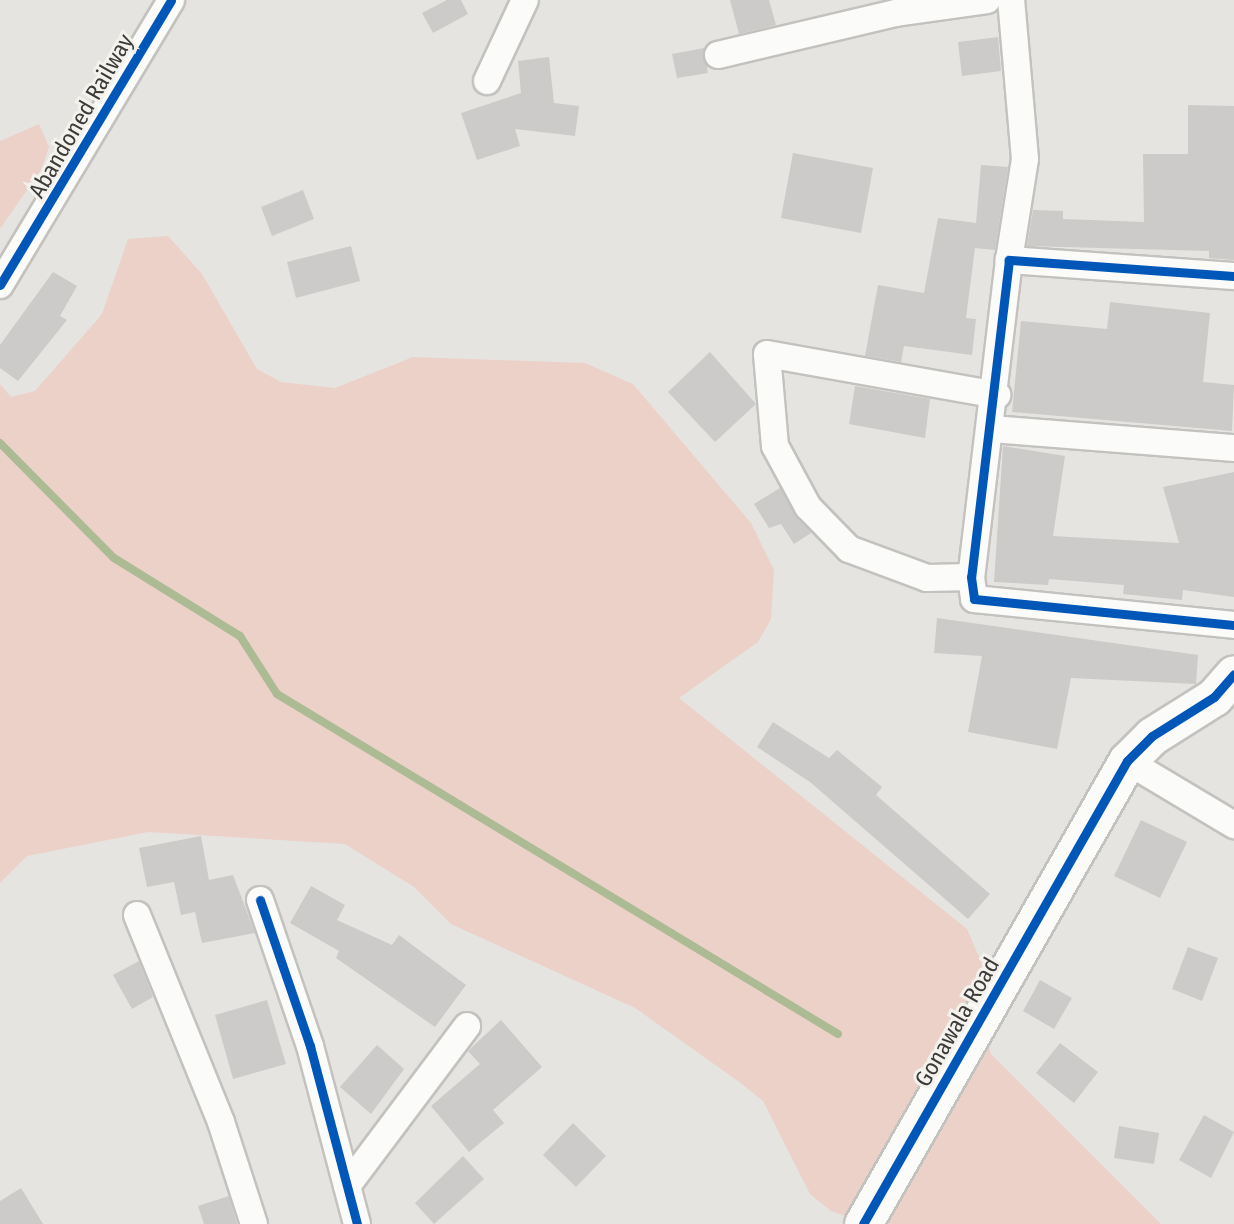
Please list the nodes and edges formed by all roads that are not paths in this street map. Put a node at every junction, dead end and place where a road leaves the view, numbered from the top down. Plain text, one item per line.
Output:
1 (171, 0) edge
2 (525, 0) edge
3 (987, 0) edge
4 (1011, 0) edge
5 (718, 55) dead end
6 (487, 81) dead end
7 (1009, 260) junction
8 (1234, 276) edge
9 (0, 285) edge
10 (997, 395) junction
11 (992, 429) junction
12 (1234, 448) edge
13 (971, 577) junction
14 (1234, 625) edge
15 (1234, 674) edge
16 (1127, 761) junction
17 (1234, 825) edge
18 (260, 900) dead end
19 (137, 915) dead end
20 (467, 1026) dead end
21 (347, 1186) junction
22 (254, 1224) edge
23 (357, 1224) edge
24 (863, 1224) edge

1 - 9 street, Abandoned Railway
2 - 6 street
3 - 5 street
4 - 7 street
7 - 8 street
7 - 10 street
10 - 11 street
10 - 13 street
11 - 12 street
11 - 13 street
13 - 14 street
15 - 16 street, Gonawala Road
16 - 17 street
16 - 24 street, Gonawala Road
18 - 21 street
19 - 22 street
20 - 21 street
21 - 23 street

